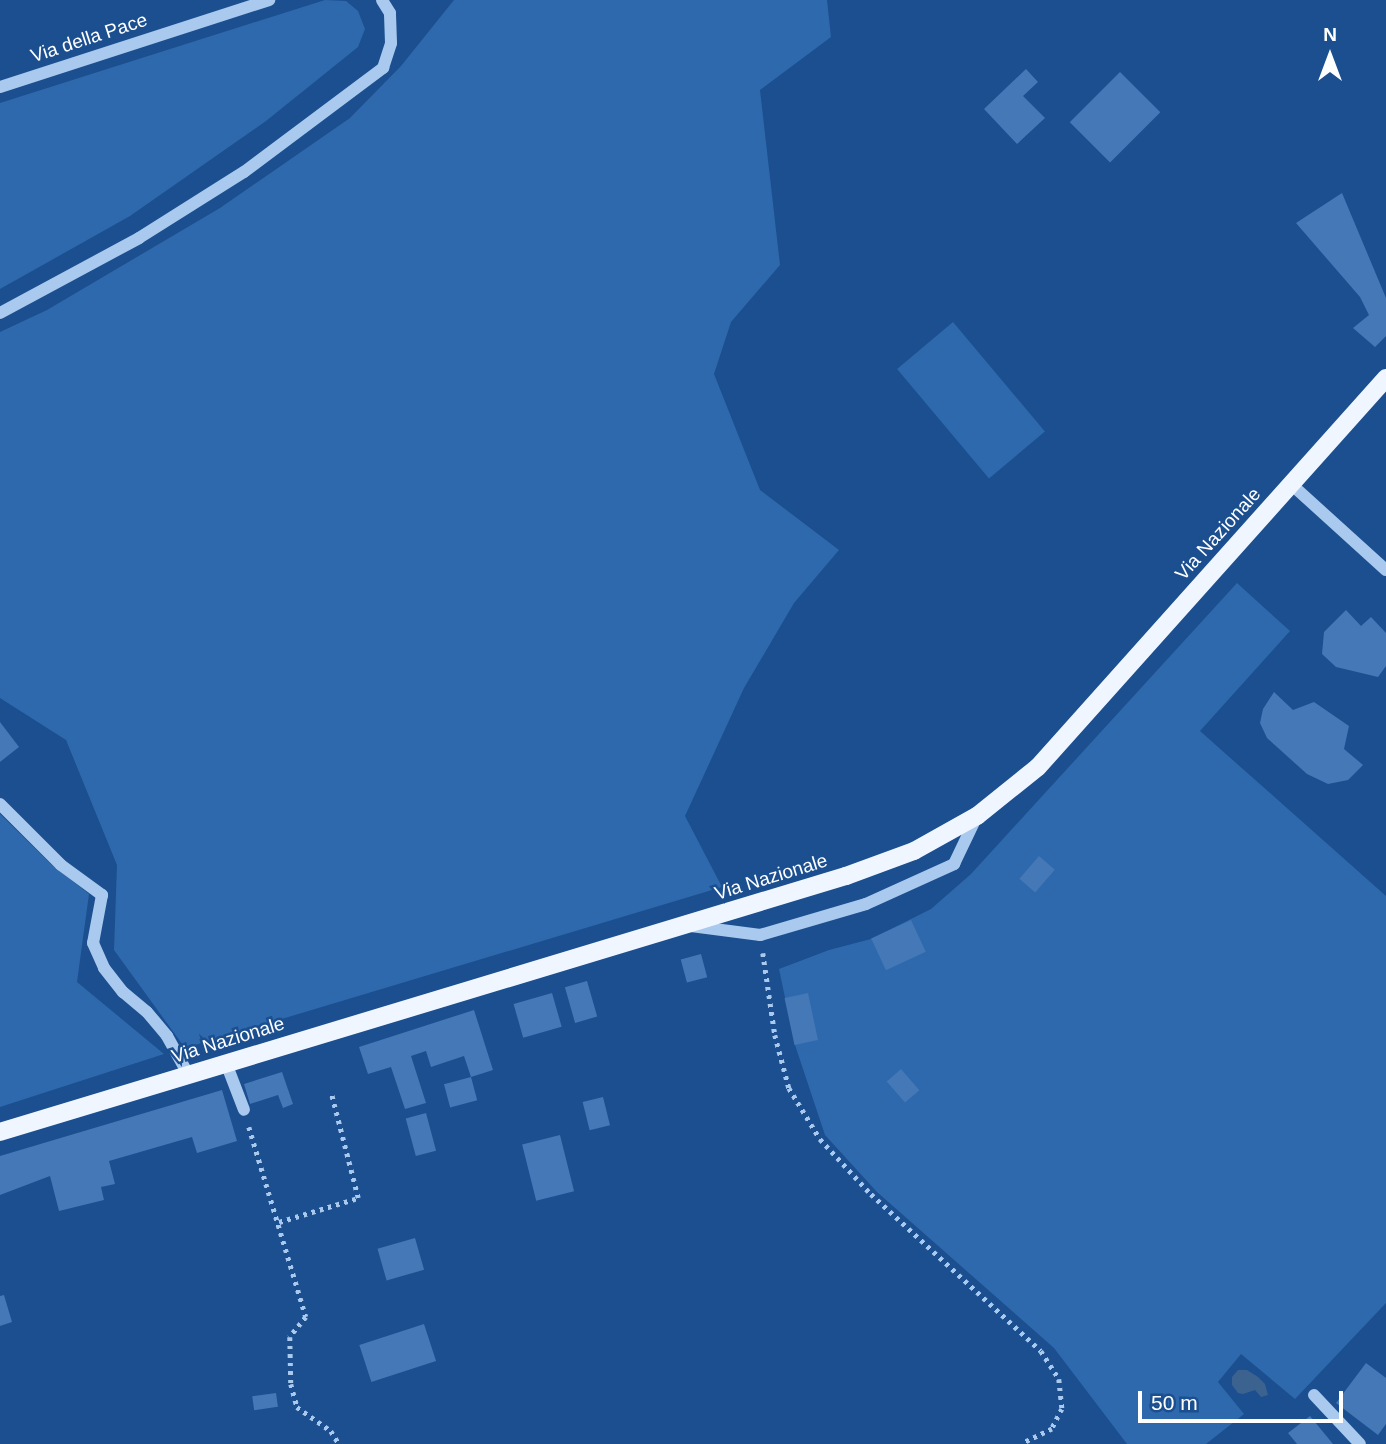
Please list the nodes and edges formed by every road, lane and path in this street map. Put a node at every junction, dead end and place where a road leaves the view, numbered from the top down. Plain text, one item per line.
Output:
1 (269, 0) edge
2 (382, 0) edge
3 (0, 87) edge
4 (0, 313) edge
5 (1384, 380) edge
6 (1291, 484) junction
7 (1386, 570) edge
8 (0, 804) edge
9 (977, 816) junction
10 (683, 925) junction
11 (760, 935) junction
12 (226, 1063) junction
13 (188, 1073) junction
14 (331, 1093) dead end
15 (244, 1110) joint
16 (0, 1132) edge
17 (279, 1222) junction
18 (1314, 1395) dead end
19 (1023, 1443) edge
20 (339, 1444) edge
21 (1360, 1444) edge

1 - 3 street, Via della Pace
2 - 4 street
5 - 6 main road, Via Nazionale
6 - 7 street
6 - 9 main road, Via Nazionale
8 - 13 street
9 - 10 main road, Via Nazionale
9 - 11 street
10 - 11 street
10 - 12 main road, Via Nazionale
11 - 19 path
12 - 13 main road, Via Nazionale
12 - 15 street
13 - 16 main road, Via Nazionale
14 - 17 path
15 - 17 path
17 - 20 path
18 - 21 street

